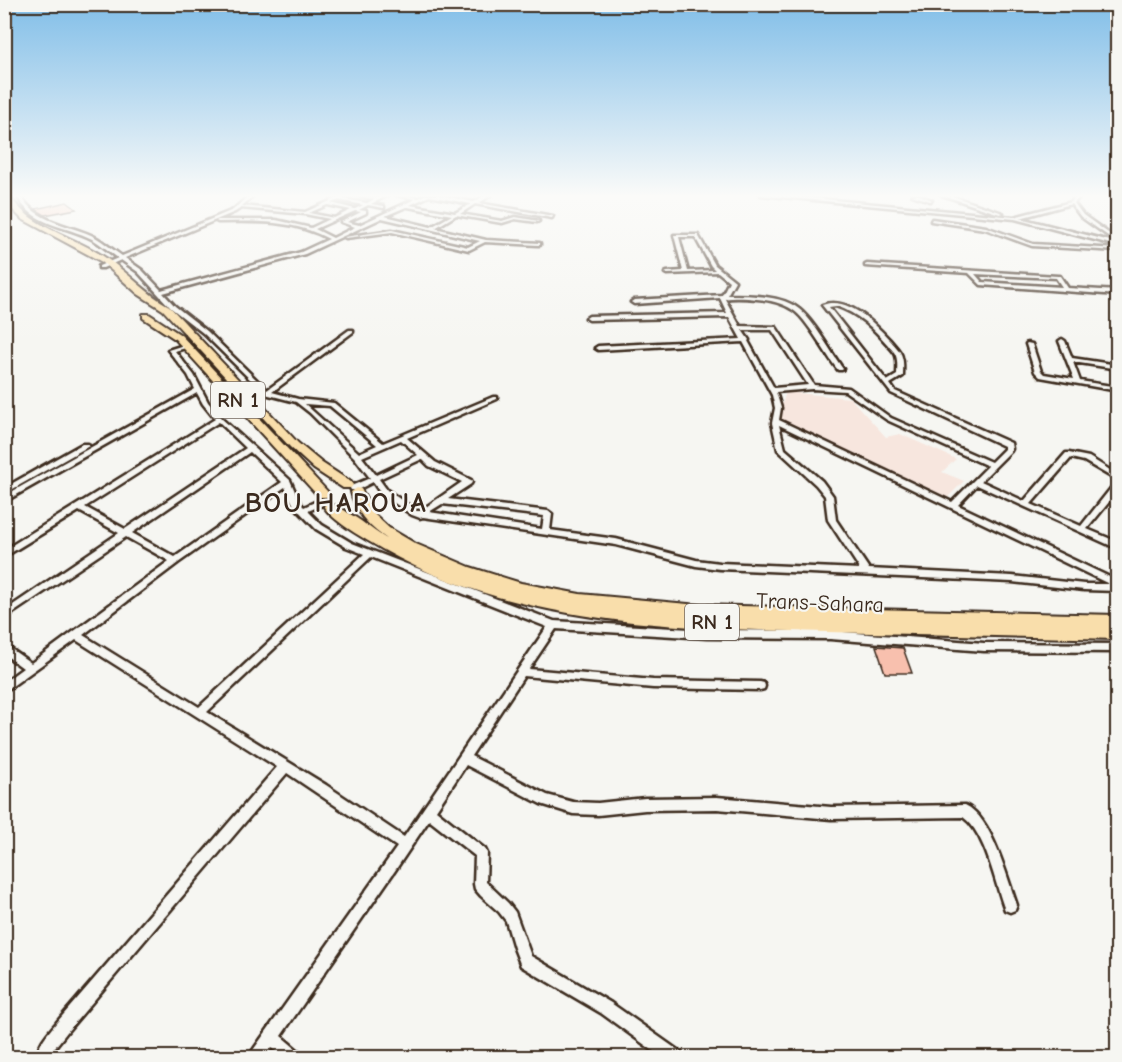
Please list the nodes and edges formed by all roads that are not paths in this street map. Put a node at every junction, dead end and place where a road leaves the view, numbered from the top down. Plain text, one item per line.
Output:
1 (64, 245) edge
2 (78, 245) edge
3 (103, 245) edge
4 (152, 245) edge
5 (154, 245) edge
6 (319, 245) edge
7 (450, 245) edge
8 (477, 245) edge
9 (677, 245) edge
10 (702, 245) edge
11 (1031, 245) edge
12 (1118, 250) edge
13 (122, 257) junction
14 (104, 265) junction
15 (867, 265) dead end
16 (718, 271) junction
17 (970, 272) junction
18 (667, 273) dead end
19 (686, 273) junction
20 (1066, 289) junction
21 (160, 291) junction
22 (1118, 293) edge
23 (721, 297) junction
24 (634, 302) dead end
25 (169, 308) junction
26 (142, 309) junction
27 (731, 315) junction
28 (589, 318) dead end
29 (739, 328) junction
30 (351, 331) dead end
31 (746, 340) junction
32 (1062, 341) dead end
33 (1029, 344) dead end
34 (187, 346) junction
35 (598, 348) dead end
36 (1070, 360) junction
37 (1118, 367) edge
38 (840, 369) dead end
39 (1078, 383) junction
40 (886, 384) junction
41 (196, 387) junction
42 (812, 387) junction
43 (1118, 389) edge
44 (773, 390) junction
45 (267, 393) junction
46 (495, 398) dead end
47 (298, 401) junction
48 (219, 419) junction
49 (776, 421) junction
50 (402, 438) junction
51 (382, 446) junction
52 (251, 448) junction
53 (358, 456) junction
54 (423, 456) junction
55 (992, 465) junction
56 (52, 468) junction
57 (375, 478) junction
58 (1118, 479) edge
59 (287, 482) junction
60 (976, 482) junction
61 (1118, 485) edge
62 (352, 488) junction
63 (4, 492) edge
64 (4, 500) edge
65 (325, 501) junction
66 (442, 501) junction
67 (1026, 504) junction
68 (953, 506) junction
69 (79, 507) junction
70 (303, 510) junction
71 (420, 515) junction
72 (1082, 530) junction
73 (546, 532) junction
74 (126, 534) junction
75 (1118, 546) edge
76 (4, 554) edge
77 (370, 554) junction
78 (175, 561) junction
79 (867, 573) junction
80 (1118, 586) edge
81 (4, 616) edge
82 (1118, 621) edge
83 (553, 625) junction
84 (1118, 633) edge
85 (75, 635) junction
86 (4, 648) edge
87 (1118, 648) edge
88 (30, 668) junction
89 (521, 672) junction
90 (760, 686) dead end
91 (4, 688) edge
92 (199, 713) junction
93 (464, 758) junction
94 (285, 767) junction
95 (428, 811) junction
96 (405, 845) junction
97 (1010, 905) dead end
98 (271, 1037) junction
99 (45, 1058) edge
100 (256, 1058) edge
101 (296, 1058) edge
102 (677, 1058) edge

1 - 14 highway, Trans-Sahara / RN 1
2 - 14 highway, Trans-Sahara / RN 1
3 - 13 street
4 - 13 street
5 - 13 street
6 - 21 street
7 - 8 street
9 - 19 street
10 - 16 street
11 - 12 street
13 - 14 street
13 - 21 street
14 - 25 highway, Trans-Sahara / RN 1
14 - 26 highway, Trans-Sahara / RN 1
15 - 17 street
16 - 19 street
16 - 23 street
17 - 20 street
17 - 20 street
18 - 19 street
20 - 22 street
21 - 25 street
23 - 24 street
23 - 27 street
23 - 38 street
25 - 26 highway
25 - 45 street
25 - 62 highway, Trans-Sahara / RN 1
26 - 34 highway, Trans-Sahara / RN 1
27 - 28 street
27 - 29 street
29 - 31 street
29 - 42 street
30 - 45 street
31 - 35 street
31 - 44 street
32 - 36 street
33 - 39 street
34 - 41 street
34 - 65 highway, Trans-Sahara / RN 1
36 - 37 street
36 - 39 street
39 - 43 street
40 - 40 street
40 - 55 street
41 - 48 street
41 - 56 street
42 - 44 street
42 - 55 street
44 - 49 street
45 - 47 street
46 - 50 street
47 - 51 street
47 - 53 street
48 - 52 street
48 - 69 street
49 - 68 street
49 - 79 street
50 - 51 street
50 - 54 street
51 - 53 street
52 - 59 street
52 - 74 street
53 - 57 street
54 - 57 street
54 - 66 street
55 - 60 street
56 - 63 street
56 - 64 street
57 - 62 street
57 - 71 street
58 - 67 street
59 - 70 street
59 - 78 street
60 - 67 street
60 - 68 street
61 - 72 street
62 - 65 highway
62 - 65 highway
62 - 82 highway, Trans-Sahara / RN 1
65 - 70 street
65 - 84 highway, Trans-Sahara / RN 1
66 - 71 street
66 - 73 street
67 - 72 street
68 - 80 street
69 - 74 street
69 - 76 street
70 - 77 street
71 - 73 street
72 - 75 street
73 - 79 street
74 - 78 street
74 - 81 street
77 - 83 street
77 - 92 street
78 - 85 street
79 - 80 street
83 - 87 street
83 - 89 street
85 - 88 street
85 - 92 street
86 - 88 street
88 - 91 street
89 - 90 street
89 - 93 street
92 - 94 street
93 - 95 street
93 - 97 street
94 - 96 street
94 - 99 street
95 - 96 street
95 - 102 street
96 - 98 street
98 - 100 street
98 - 101 street

